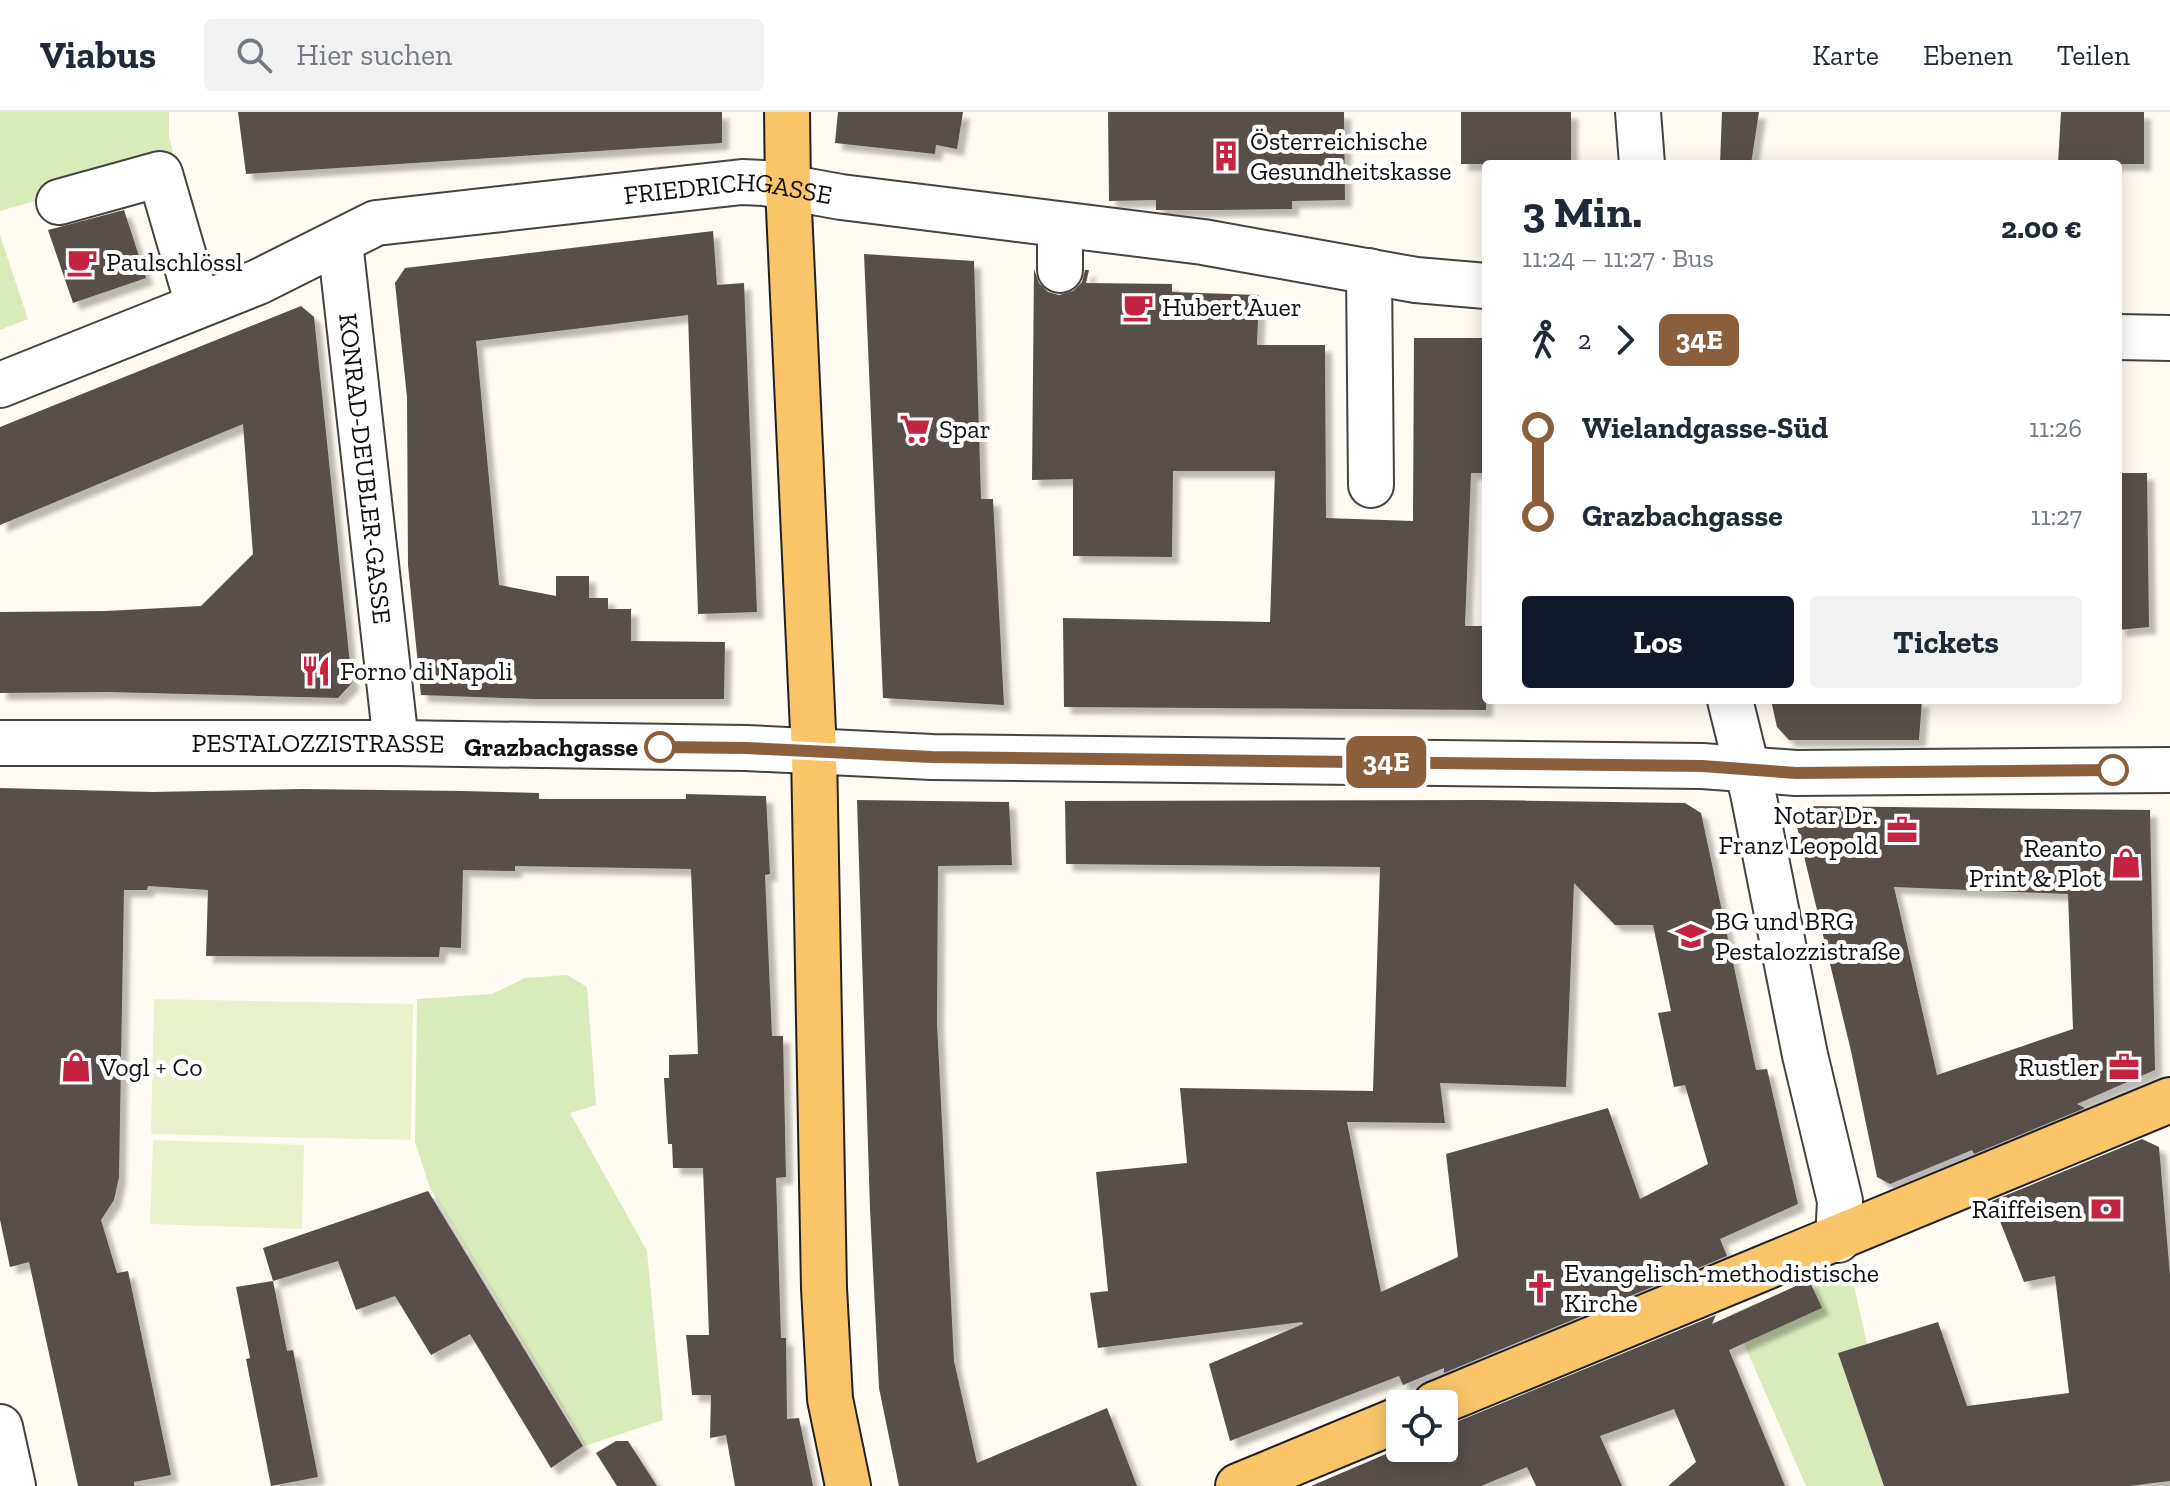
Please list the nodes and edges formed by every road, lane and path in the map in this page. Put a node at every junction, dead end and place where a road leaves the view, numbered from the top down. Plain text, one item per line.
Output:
1 (787, 112) edge
2 (1638, 112) edge
3 (1642, 160) edge
4 (788, 188) junction
5 (59, 202) dead end
6 (1060, 225) junction
7 (340, 242) junction
8 (1060, 270) dead end
9 (1369, 271) junction
10 (1482, 286) edge
11 (198, 305) junction
12 (2122, 337) edge
13 (2170, 338) edge
14 (0, 385) edge
15 (1371, 485) dead end
16 (1731, 704) edge
17 (0, 743) edge
18 (396, 743) junction
19 (814, 752) junction
20 (1747, 768) junction
21 (2170, 770) edge
22 (2160, 1104) edge
23 (1838, 1240) junction
24 (1458, 1394) edge
25 (1386, 1425) edge
26 (0, 1427) edge
27 (13, 1486) edge
28 (848, 1486) edge
29 (1238, 1486) edge

1 - 4 main road
2 - 3 street
4 - 6 street, FRIEDRICHGASSE
4 - 7 street, FRIEDRICHGASSE
4 - 19 main road
5 - 11 street
6 - 8 street
6 - 9 street, FRIEDRICHGASSE
7 - 11 street, FRIEDRICHGASSE
7 - 18 street, KONRAD-DEUBLER-GASSE
9 - 10 street, FRIEDRICHGASSE
9 - 15 street
11 - 14 street, FRIEDRICHGASSE
12 - 13 street
16 - 20 street
17 - 18 street, PESTALOZZISTRASSE
18 - 19 street, PESTALOZZISTRASSE
19 - 20 street, PESTALOZZISTRASSE
19 - 28 main road
20 - 21 street, PESTALOZZISTRASSE
20 - 23 street
22 - 23 main road
23 - 24 main road
25 - 29 main road
26 - 27 street

